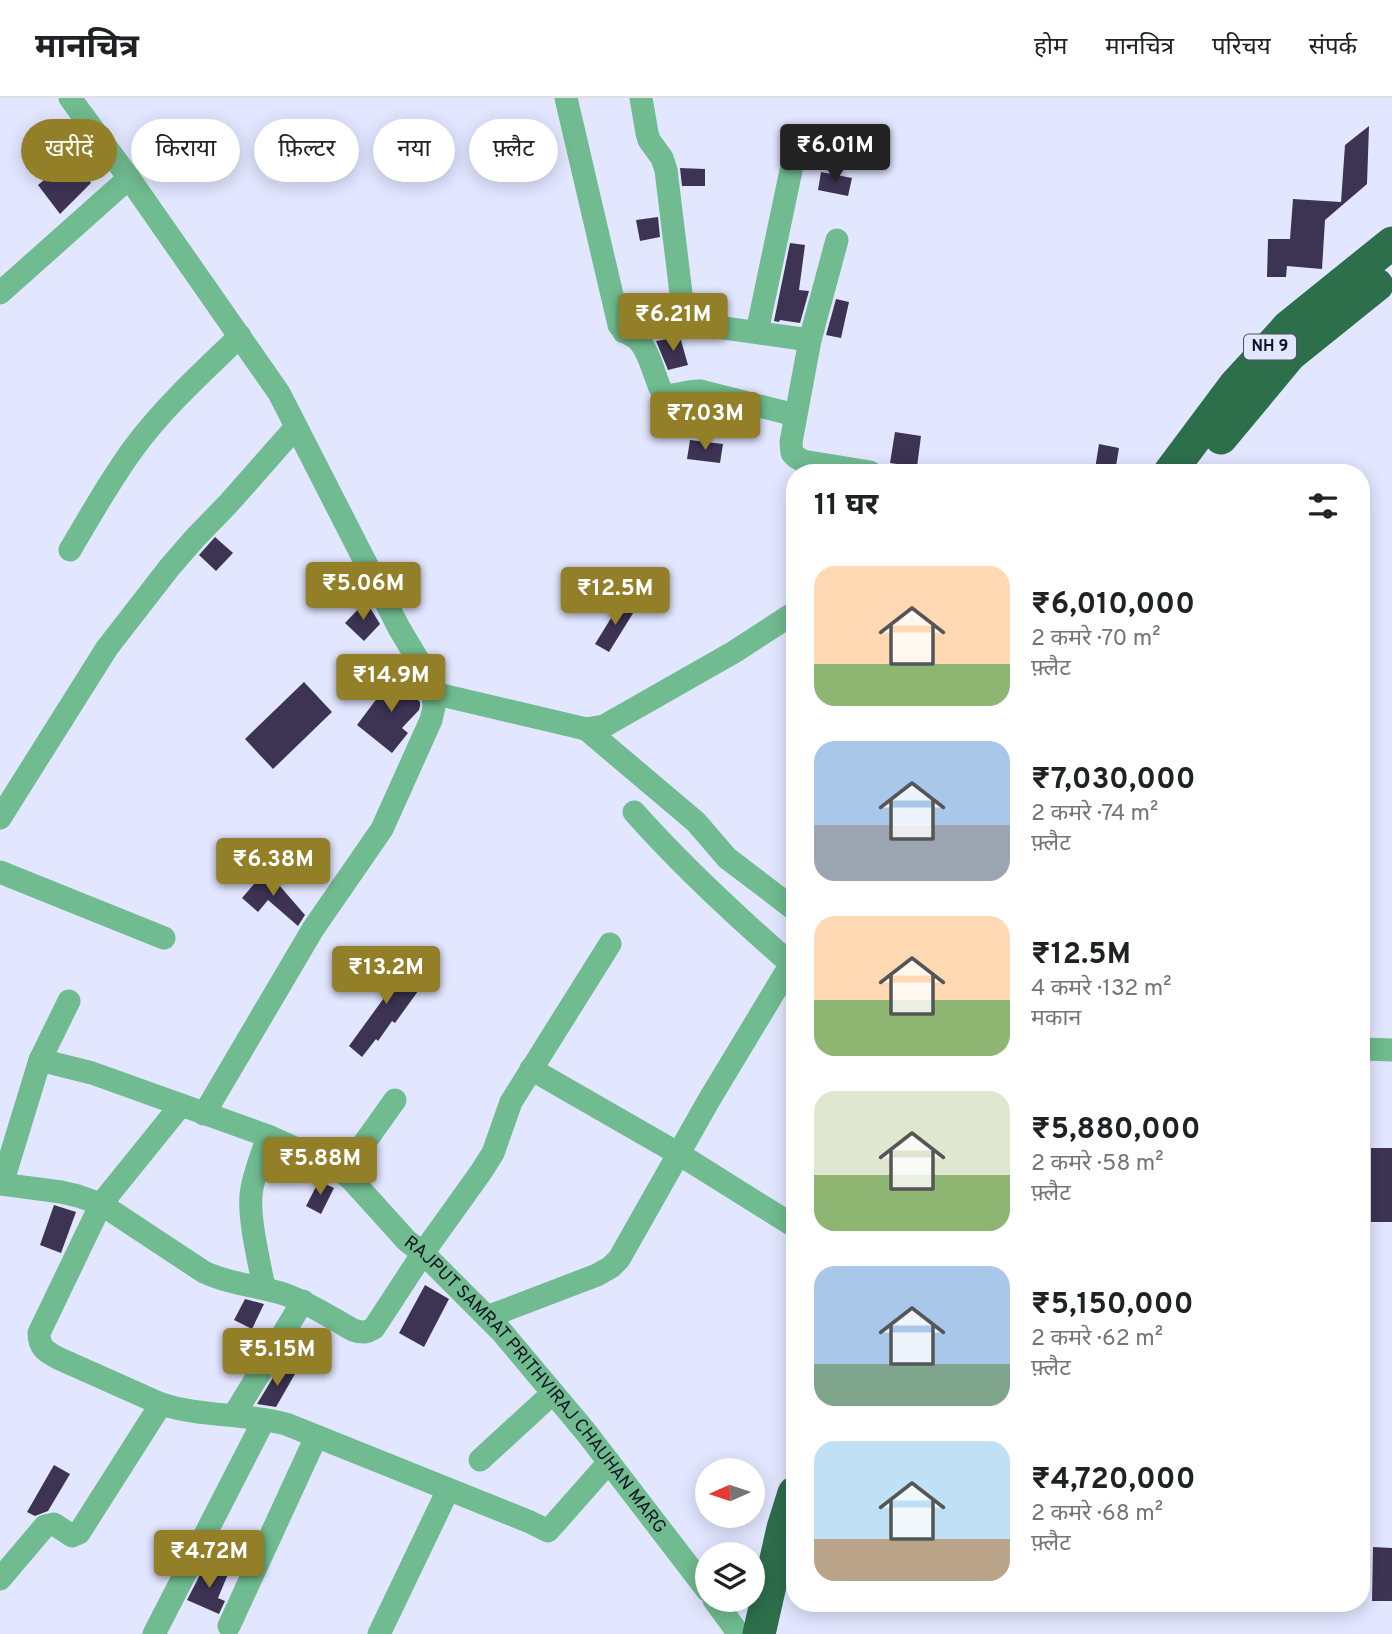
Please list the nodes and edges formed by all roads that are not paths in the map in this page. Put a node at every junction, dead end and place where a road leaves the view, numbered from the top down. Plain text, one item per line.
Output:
1 (70, 98) edge
2 (566, 98) edge
3 (641, 98) edge
4 (793, 161) dead end
5 (129, 178) junction
6 (837, 240) dead end
7 (1392, 243) edge
8 (1392, 272) edge
9 (3, 285) edge
10 (688, 321) junction
11 (624, 332) junction
12 (757, 332) junction
13 (240, 336) junction
14 (810, 340) junction
15 (795, 415) junction
16 (296, 427) junction
17 (821, 464) edge
18 (1176, 464) edge
19 (1200, 464) edge
20 (70, 550) dead end
21 (786, 618) edge
22 (433, 694) junction
23 (586, 729) junction
24 (634, 812) dead end
25 (0, 818) edge
26 (696, 822) junction
27 (662, 844) junction
28 (0, 872) edge
29 (786, 903) edge
30 (164, 937) dead end
31 (610, 944) dead end
32 (786, 954) edge
33 (786, 971) edge
34 (69, 1001) dead end
35 (1370, 1049) edge
36 (1392, 1050) edge
37 (40, 1060) junction
38 (531, 1069) junction
39 (396, 1100) dead end
40 (181, 1105) junction
41 (204, 1114) junction
42 (268, 1136) junction
43 (679, 1154) junction
44 (343, 1173) junction
45 (1, 1184) edge
46 (101, 1204) junction
47 (786, 1221) edge
48 (423, 1252) junction
49 (264, 1288) junction
50 (303, 1301) junction
51 (487, 1317) junction
52 (553, 1393) junction
53 (161, 1404) junction
54 (234, 1415) junction
55 (264, 1420) junction
56 (316, 1437) junction
57 (480, 1460) dead end
58 (609, 1462) junction
59 (448, 1490) junction
60 (786, 1518) edge
61 (695, 1574) edge
62 (0, 1579) edge
63 (723, 1612) edge
64 (786, 1612) edge
65 (229, 1626) dead end
66 (154, 1634) edge
67 (379, 1634) edge
68 (739, 1634) edge
69 (759, 1634) edge
70 (781, 1634) edge

1 - 5 street
2 - 11 street
3 - 10 street
4 - 12 street
5 - 9 street
5 - 13 street
6 - 14 street
7 - 18 highway, NH 9
8 - 19 highway, NH 9
10 - 11 street
10 - 12 street
11 - 15 street
12 - 14 street
13 - 16 street
13 - 20 street
14 - 15 street
15 - 17 street
16 - 22 street
16 - 25 street
21 - 23 street
22 - 23 street
22 - 41 street
23 - 26 street
24 - 27 street
26 - 27 street
26 - 29 street
27 - 32 street
28 - 30 street
31 - 38 street
33 - 43 street
34 - 37 street
35 - 36 street
37 - 40 street, RAJPUT SAMRAT PRITHVIRAJ CHAUHAN MARG
37 - 45 street
38 - 43 street
38 - 48 street
39 - 44 street
40 - 41 street, RAJPUT SAMRAT PRITHVIRAJ CHAUHAN MARG
40 - 46 street
41 - 42 street, RAJPUT SAMRAT PRITHVIRAJ CHAUHAN MARG
42 - 44 street, RAJPUT SAMRAT PRITHVIRAJ CHAUHAN MARG
42 - 49 street
43 - 47 street
43 - 51 street
44 - 48 street, RAJPUT SAMRAT PRITHVIRAJ CHAUHAN MARG
45 - 46 street
46 - 49 street
46 - 53 street
48 - 50 street
48 - 51 street, RAJPUT SAMRAT PRITHVIRAJ CHAUHAN MARG
49 - 50 street
50 - 54 street
51 - 52 street, RAJPUT SAMRAT PRITHVIRAJ CHAUHAN MARG
52 - 57 street
52 - 58 street, RAJPUT SAMRAT PRITHVIRAJ CHAUHAN MARG
53 - 54 street
53 - 62 street
54 - 55 street
55 - 56 street
55 - 66 street
56 - 59 street
56 - 65 street
58 - 59 street
58 - 61 street, RAJPUT SAMRAT PRITHVIRAJ CHAUHAN MARG
59 - 67 street
60 - 69 highway
63 - 68 street
64 - 70 highway

